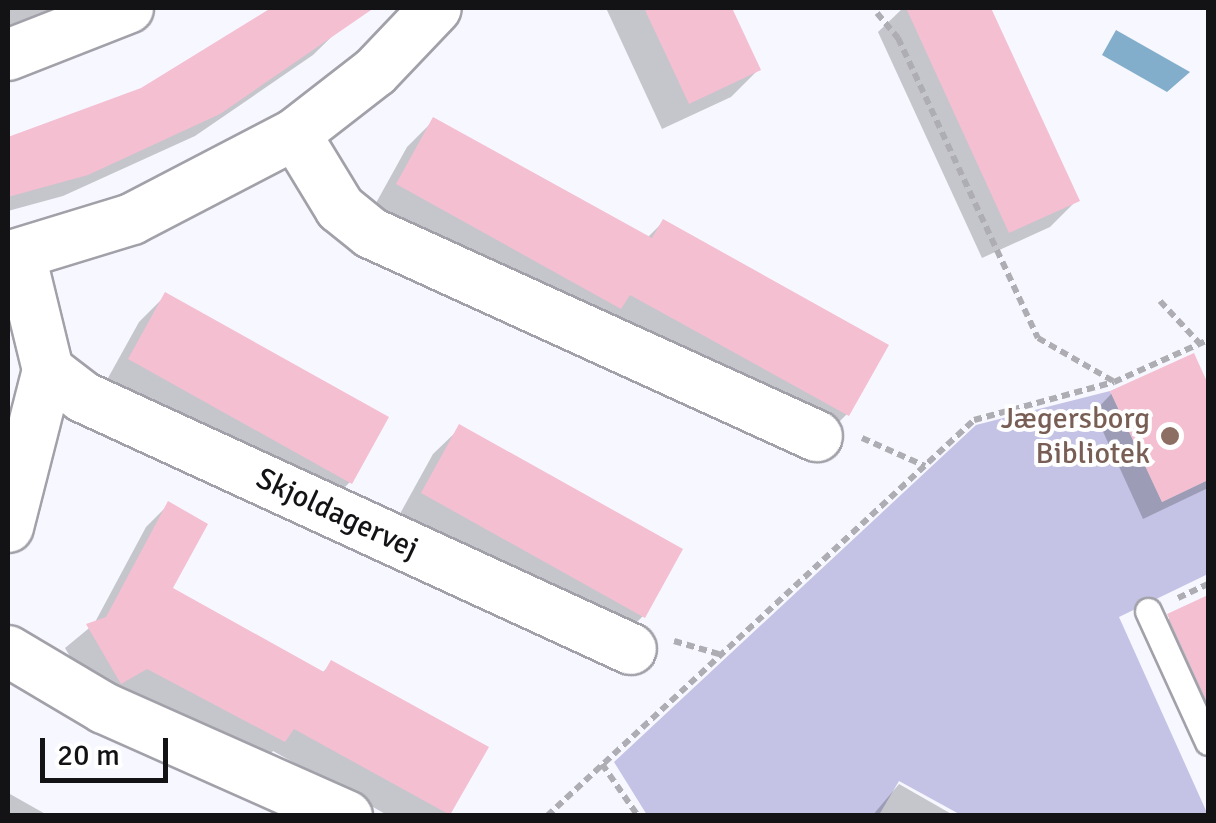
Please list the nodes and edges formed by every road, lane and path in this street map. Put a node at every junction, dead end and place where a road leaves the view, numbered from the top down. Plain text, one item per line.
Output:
1 (128, 8) edge
2 (436, 8) edge
3 (877, 14) dead end
4 (8, 55) edge
5 (295, 134) junction
6 (14, 256) edge
7 (1160, 300) dead end
8 (1205, 343) edge
9 (48, 370) junction
10 (1114, 382) junction
11 (816, 436) joint
12 (925, 466) junction
13 (8, 527) edge
14 (1148, 611) dead end
15 (631, 649) dead end
16 (8, 650) edge
17 (1208, 742) edge
18 (602, 764) junction
19 (347, 816) edge
20 (547, 816) edge
21 (638, 816) edge

1 - 4 street
2 - 5 street
3 - 10 path
5 - 6 street
5 - 11 street
6 - 9 street
7 - 8 path
8 - 10 path
9 - 13 street
9 - 15 street, Skjoldagervej
10 - 12 path
11 - 12 path
12 - 18 path
14 - 17 lane
16 - 19 street
18 - 20 path
18 - 21 path

